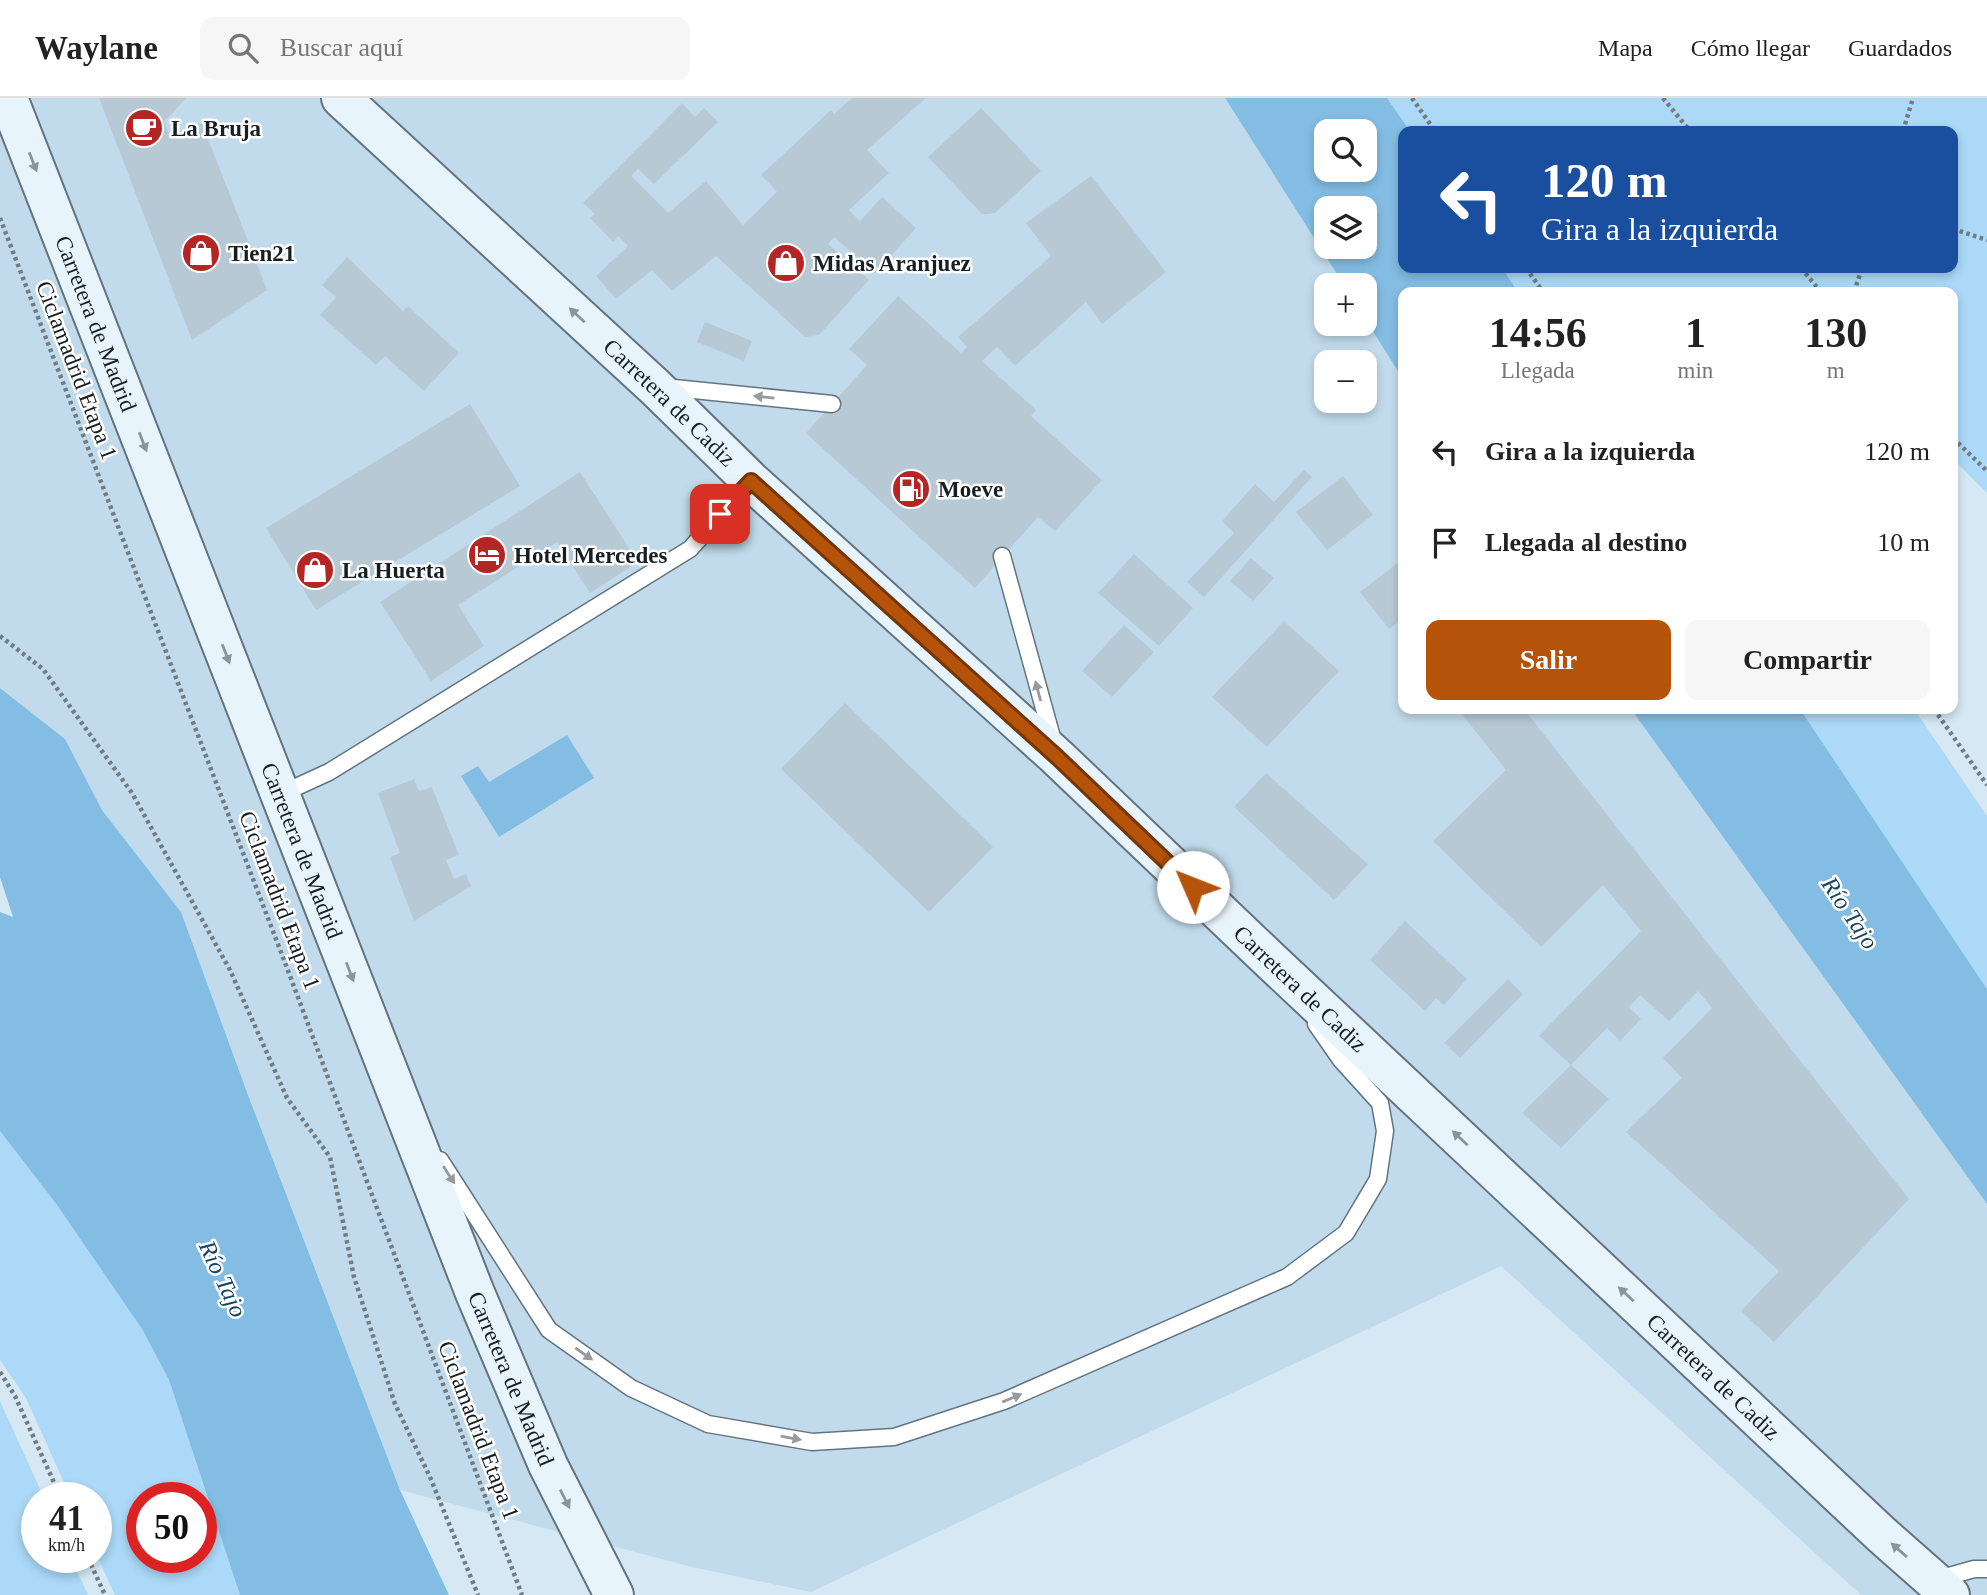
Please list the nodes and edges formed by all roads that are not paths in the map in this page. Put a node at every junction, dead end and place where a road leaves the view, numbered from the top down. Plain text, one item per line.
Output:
1 (8, 98) edge
2 (341, 98) edge
3 (655, 387) junction
4 (832, 404) dead end
5 (751, 481) junction
6 (1002, 556) dead end
7 (1057, 757) junction
8 (281, 794) junction
9 (1271, 961) junction
10 (398, 1097) junction
11 (1987, 1569) edge
12 (1942, 1588) edge
13 (614, 1595) edge

1 -> 8 main road, Carretera de Madrid
3 -> 2 main road, Carretera de Cadiz
4 -> 3 lane
3 - 5 main road, Carretera de Cadiz
5 - 7 main road, Carretera de Cadiz
5 - 8 lane
7 -> 6 lane
7 - 9 main road, Carretera de Cadiz
8 -> 10 main road, Carretera de Madrid
10 -> 9 lane
12 -> 9 main road, Carretera de Cadiz
10 -> 13 main road, Carretera de Madrid
11 - 12 lane

